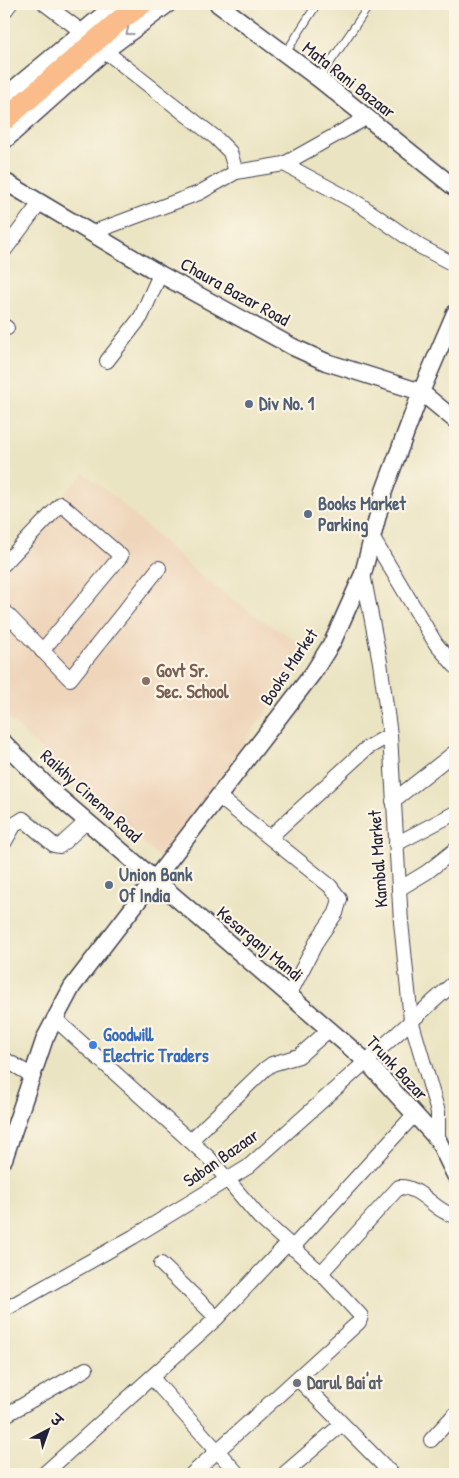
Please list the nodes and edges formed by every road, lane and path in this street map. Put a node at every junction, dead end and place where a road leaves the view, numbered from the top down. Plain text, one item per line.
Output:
1 (10, 4) edge
2 (45, 4) edge
3 (116, 4) edge
4 (124, 4) edge
5 (142, 4) edge
6 (168, 4) edge
7 (218, 4) edge
8 (317, 4) edge
9 (370, 4) edge
10 (4, 12) edge
11 (81, 31) junction
12 (104, 51) junction
13 (284, 55) junction
14 (319, 79) junction
15 (4, 97) edge
16 (4, 104) edge
17 (366, 118) junction
18 (4, 120) edge
19 (4, 141) edge
20 (284, 164) junction
21 (236, 172) junction
22 (4, 181) edge
23 (455, 188) edge
24 (40, 203) junction
25 (91, 234) junction
26 (4, 251) edge
27 (455, 265) edge
28 (160, 274) junction
29 (455, 313) edge
30 (107, 361) dead end
31 (421, 392) junction
32 (455, 420) edge
33 (372, 537) junction
34 (4, 564) edge
35 (159, 568) dead end
36 (363, 574) junction
37 (4, 611) edge
38 (42, 651) junction
39 (455, 666) edge
40 (390, 735) junction
41 (4, 743) edge
42 (455, 752) edge
43 (219, 796) junction
44 (393, 801) junction
45 (455, 812) edge
46 (87, 821) junction
47 (270, 838) junction
48 (4, 843) edge
49 (396, 844) junction
50 (455, 850) edge
51 (154, 878) junction
52 (399, 889) junction
53 (455, 982) edge
54 (289, 995) junction
55 (54, 1018) junction
56 (411, 1020) junction
57 (336, 1034) junction
58 (4, 1059) edge
59 (367, 1062) junction
60 (31, 1074) junction
61 (414, 1115) junction
62 (438, 1140) junction
63 (190, 1141) junction
64 (4, 1159) edge
65 (455, 1175) edge
66 (228, 1179) junction
67 (455, 1216) edge
68 (290, 1246) junction
69 (161, 1264) dead end
70 (321, 1273) junction
71 (4, 1310) edge
72 (217, 1318) junction
73 (86, 1368) dead end
74 (152, 1378) junction
75 (298, 1379) junction
76 (455, 1414) edge
77 (4, 1416) edge
78 (342, 1424) junction
79 (431, 1440) dead end
80 (217, 1452) junction
81 (44, 1474) edge
82 (192, 1474) edge
83 (238, 1474) edge
84 (286, 1474) edge
85 (392, 1474) edge

1 - 10 street
2 - 11 street
3 - 11 street
4 - 16 main road
5 - 18 main road
6 -> 12 street
7 - 13 street, Mata Rani Bazaar
8 - 13 lane
9 - 14 lane
11 - 15 street
12 - 19 street
12 - 21 street
13 - 14 street, Mata Rani Bazaar
14 - 17 street, Mata Rani Bazaar
17 - 20 street
17 - 23 street, Mata Rani Bazaar
20 - 21 street
20 - 27 street
21 - 25 street
22 - 24 street, Chaura Bazar Road
24 - 25 street, Chaura Bazar Road
24 - 26 street
25 - 28 street, Chaura Bazar Road
28 - 30 street
28 - 31 street, Chaura Bazar Road
29 - 31 street, Books Market
31 - 32 street, Chaura Bazar Road
31 - 33 street, Books Market
33 - 36 street, Books Market
33 - 39 street
34 - 38 street
35 - 38 street
36 - 40 street, Kambal Market
36 - 43 street, Books Market
37 - 38 street
40 - 44 street, Kambal Market
40 - 47 street
41 - 46 street, Raikhy Cinema Road
42 - 44 street
43 - 47 street
43 - 51 street, Books Market
44 - 49 street, Kambal Market
45 - 49 street
46 - 48 street
46 - 51 street, Raikhy Cinema Road
47 - 54 street
49 - 52 street, Kambal Market
50 - 52 street
51 - 54 street, Kesarganj Mandi
51 - 55 street, Books Market
52 - 56 street, Kambal Market
53 - 56 street, Saban Bazaar
54 - 57 street, Kesarganj Mandi
55 - 60 street, Books Market
55 - 63 street
56 - 59 street, Saban Bazaar
56 - 62 street, Kambal Market
57 - 59 street, Trunk Bazar
57 - 63 street
58 - 60 street
59 - 61 street, Trunk Bazar
59 - 66 street, Saban Bazaar
60 - 64 street, Books Market
61 - 62 street, Trunk Bazar
61 - 68 street
62 - 65 street, Trunk Bazar
63 - 66 street
66 - 68 street
66 - 71 street, Saban Bazaar
67 - 70 street
68 - 70 street
68 - 72 street
69 - 72 street
70 - 75 street
72 - 74 street
73 - 77 street
74 - 80 street
74 - 81 street
75 - 78 street
75 - 80 street
76 - 79 street
78 - 84 street
78 - 85 street
80 - 82 street
80 - 83 street

